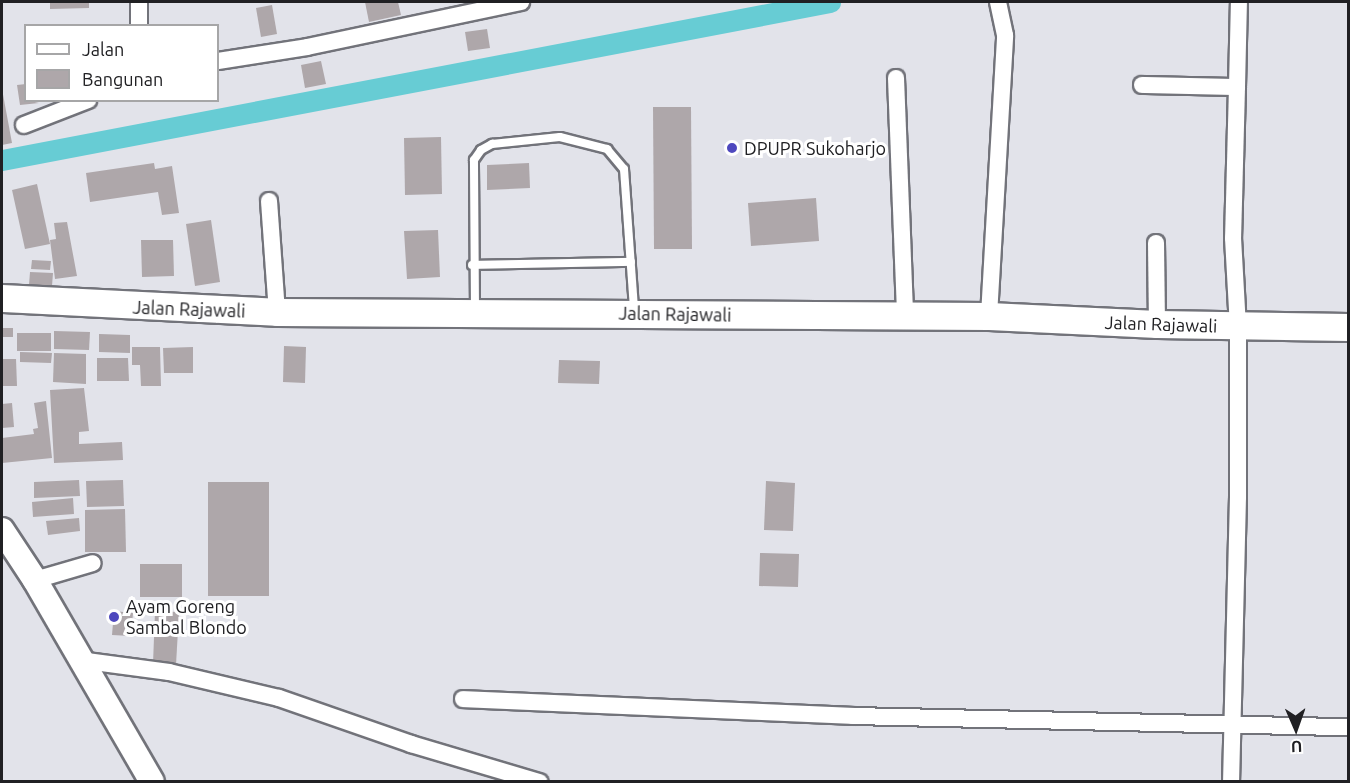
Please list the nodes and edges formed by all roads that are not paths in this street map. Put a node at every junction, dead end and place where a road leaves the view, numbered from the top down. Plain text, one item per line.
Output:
1 (139, 2) edge
2 (521, 2) edge
3 (998, 2) edge
4 (1239, 2) edge
5 (470, 7) edge
6 (139, 24) edge
7 (219, 61) edge
8 (896, 78) dead end
9 (1142, 85) dead end
10 (1237, 87) junction
11 (83, 102) edge
12 (24, 125) dead end
13 (269, 201) dead end
14 (1156, 243) dead end
15 (631, 262) junction
16 (472, 265) junction
17 (2, 298) edge
18 (277, 312) junction
19 (634, 313) junction
20 (475, 315) junction
21 (989, 316) junction
22 (906, 317) junction
23 (1156, 324) junction
24 (1238, 327) junction
25 (1348, 327) edge
26 (2, 530) edge
27 (93, 563) dead end
28 (35, 580) junction
29 (79, 660) junction
30 (463, 699) dead end
31 (1231, 725) junction
32 (1348, 727) edge
33 (503, 777) edge
34 (152, 782) edge
35 (538, 782) edge
36 (1231, 782) edge

1 - 6 street
2 - 5 street
3 - 21 street
4 - 10 street
5 - 7 street
8 - 22 street
9 - 10 street
10 - 24 street
11 - 12 street
13 - 18 street
14 - 23 street
15 - 16 lane
15 - 16 lane
15 - 19 lane
16 - 20 lane
17 - 18 main road, Jalan Rajawali
18 - 20 main road, Jalan Rajawali
19 - 20 main road, Jalan Rajawali
19 - 22 main road, Jalan Rajawali
21 - 22 main road, Jalan Rajawali
21 - 23 main road, Jalan Rajawali
23 - 24 main road, Jalan Rajawali
24 - 25 main road, Jalan Rajawali
24 - 31 street
26 - 28 main road
27 - 28 street
28 - 29 main road
29 - 33 street
29 - 34 main road
30 - 31 street
31 - 32 street
31 - 36 street
33 - 35 street

